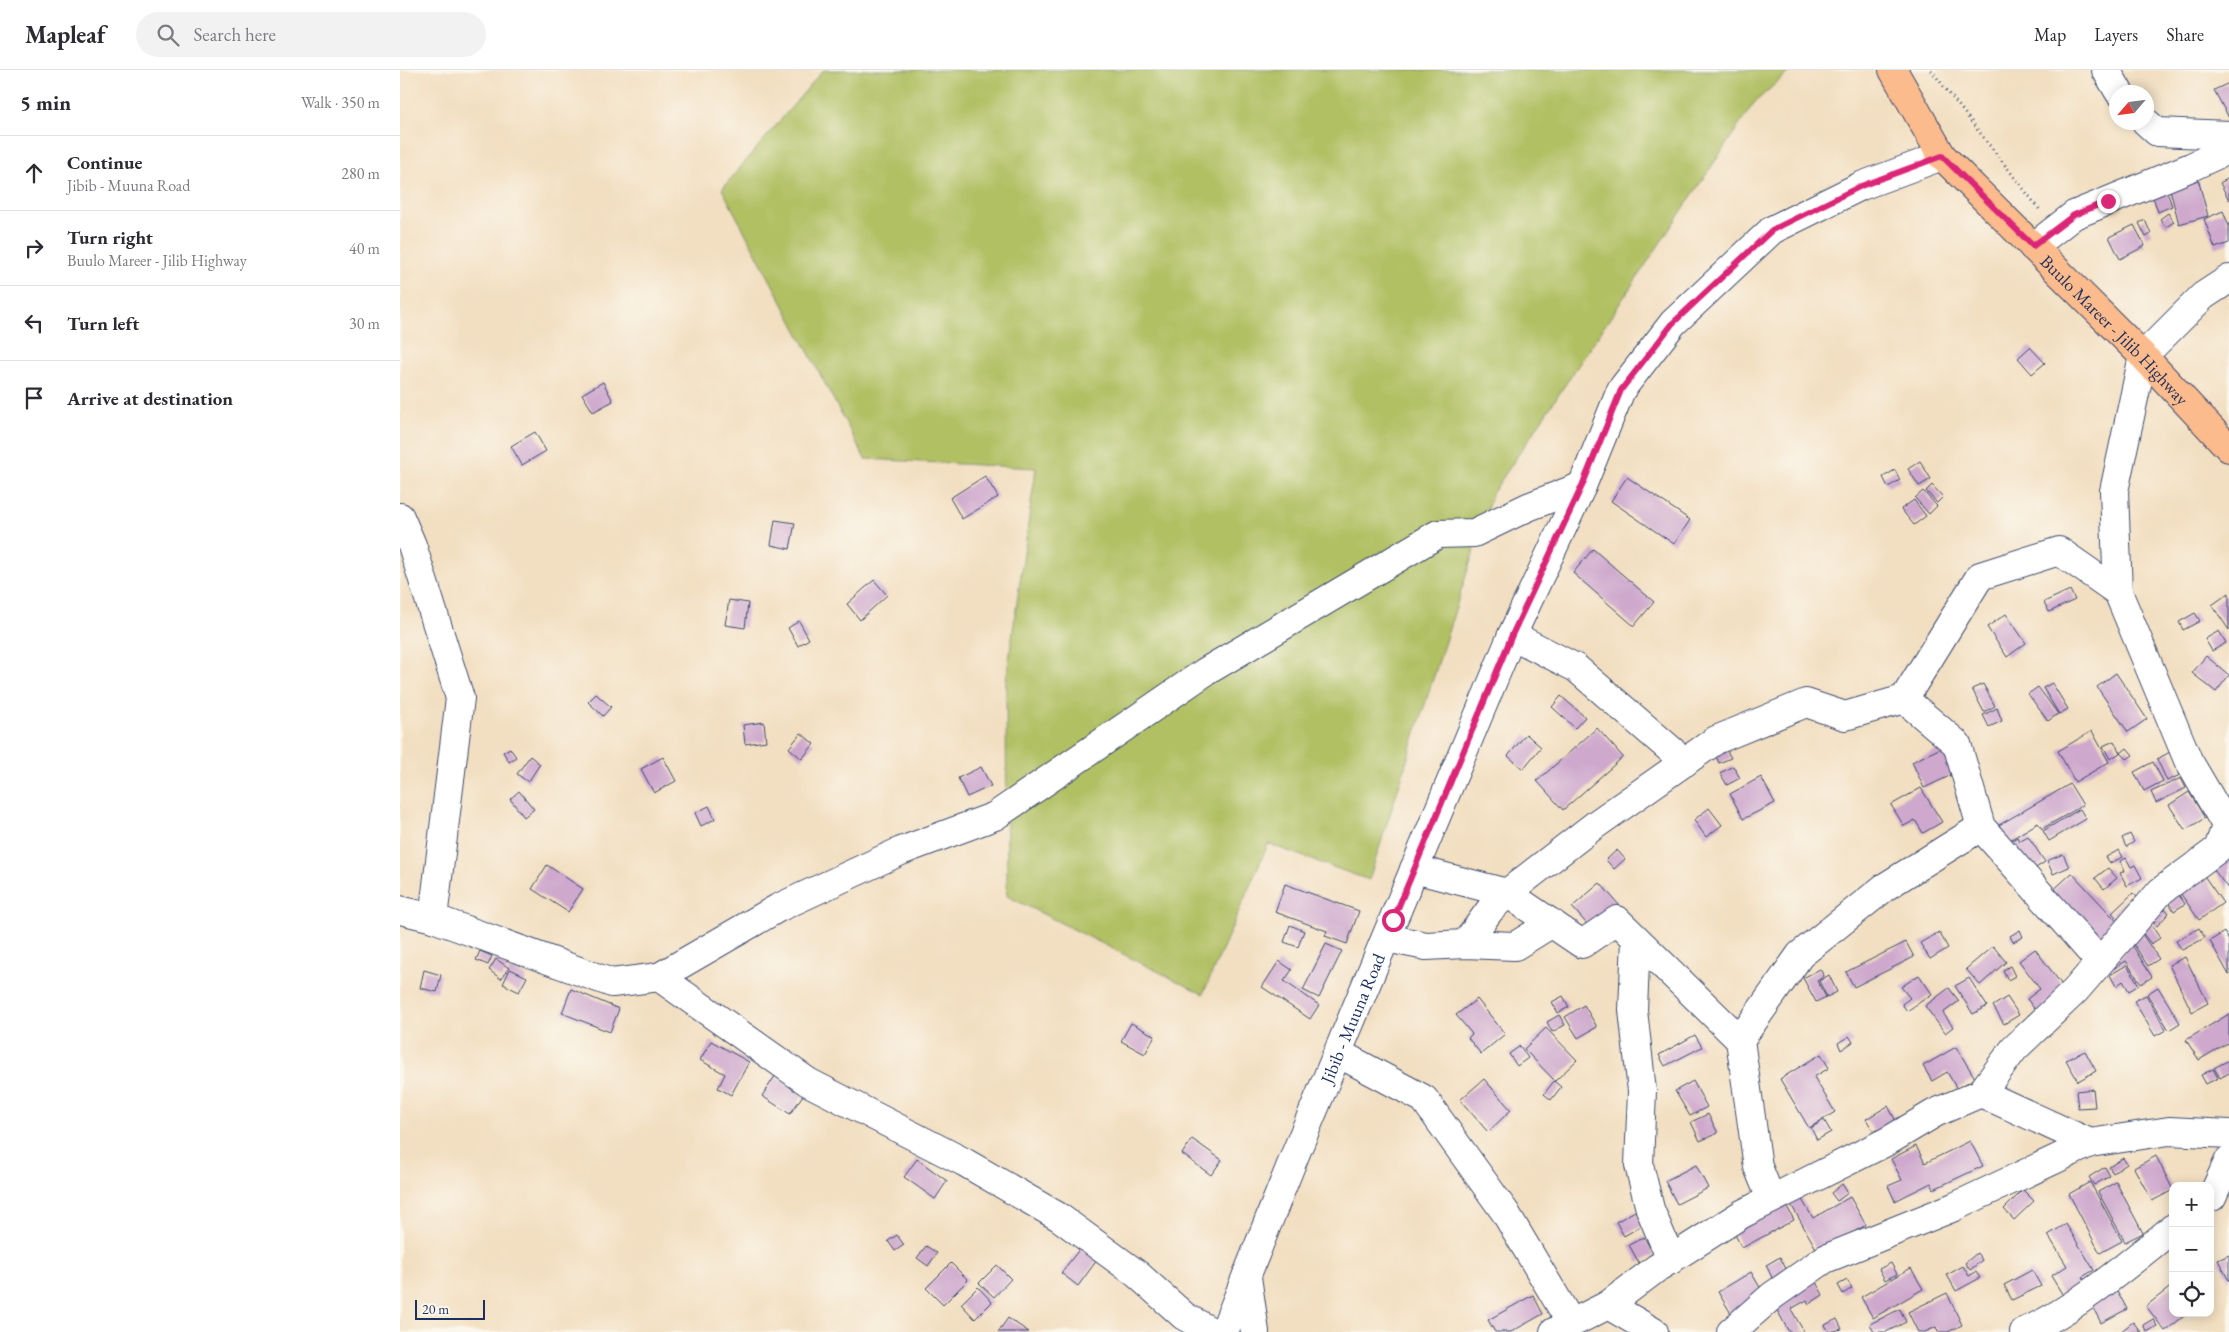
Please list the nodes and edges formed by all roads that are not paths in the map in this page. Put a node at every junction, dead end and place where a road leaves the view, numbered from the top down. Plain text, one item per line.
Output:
1 (1893, 70) edge
2 (2106, 70) edge
3 (2115, 85) edge
4 (2154, 130) edge
5 (2229, 135) edge
6 (2229, 149) edge
7 (1942, 156) junction
8 (2033, 246) junction
9 (2229, 279) edge
10 (2143, 356) junction
11 (2229, 448) edge
12 (1582, 486) junction
13 (400, 517) edge
14 (2118, 592) junction
15 (1512, 635) junction
16 (1904, 699) junction
17 (1685, 762) junction
18 (1981, 827) junction
19 (2228, 827) edge
20 (1414, 869) junction
21 (1507, 893) junction
22 (400, 910) edge
23 (433, 918) junction
24 (1552, 923) junction
25 (1386, 938) junction
26 (1636, 939) junction
27 (1465, 944) junction
28 (2099, 962) junction
29 (659, 977) junction
30 (1740, 1040) junction
31 (1338, 1053) junction
32 (1981, 1093) junction
33 (2229, 1134) edge
34 (2090, 1142) junction
35 (2229, 1160) edge
36 (2217, 1196) edge
37 (1771, 1198) junction
38 (2169, 1231) edge
39 (1671, 1260) junction
40 (1247, 1275) junction
41 (1608, 1305) junction
42 (1563, 1328) edge
43 (1212, 1332) edge
44 (1224, 1332) edge
45 (1255, 1332) edge
46 (1654, 1332) edge
47 (1731, 1332) edge
48 (2024, 1332) edge

1 - 7 main road, Buulo Mareer - Jilib Highway
2 - 3 street
4 - 5 street
6 - 8 street
7 - 8 main road, Buulo Mareer - Jilib Highway
7 - 12 street, Jibib - Muuna Road
8 - 10 main road, Buulo Mareer - Jilib Highway
9 - 10 street
10 - 11 main road, Buulo Mareer - Jilib Highway
10 - 14 street
12 - 15 street, Jibib - Muuna Road
12 - 29 street
13 - 23 street
14 - 16 street
14 - 19 street
15 - 17 street
15 - 20 street, Jibib - Muuna Road
16 - 17 street
16 - 18 street
17 - 21 street
18 - 28 street
18 - 30 street
19 - 28 street
20 - 21 street
20 - 25 street, Jibib - Muuna Road
21 - 24 street
21 - 27 street
22 - 23 street
23 - 29 street
24 - 26 street
24 - 27 street
25 - 27 street
25 - 31 street, Jibib - Muuna Road
26 - 30 street
26 - 39 street
28 - 32 street
29 - 43 street
30 - 37 street
31 - 40 street, Jibib - Muuna Road
31 - 42 street
32 - 34 street
32 - 37 street
33 - 34 street
34 - 47 street
35 - 36 street
37 - 39 street
38 - 48 street
39 - 41 street
40 - 44 street, Jibib - Muuna Road
40 - 45 street
41 - 42 street
41 - 46 street

